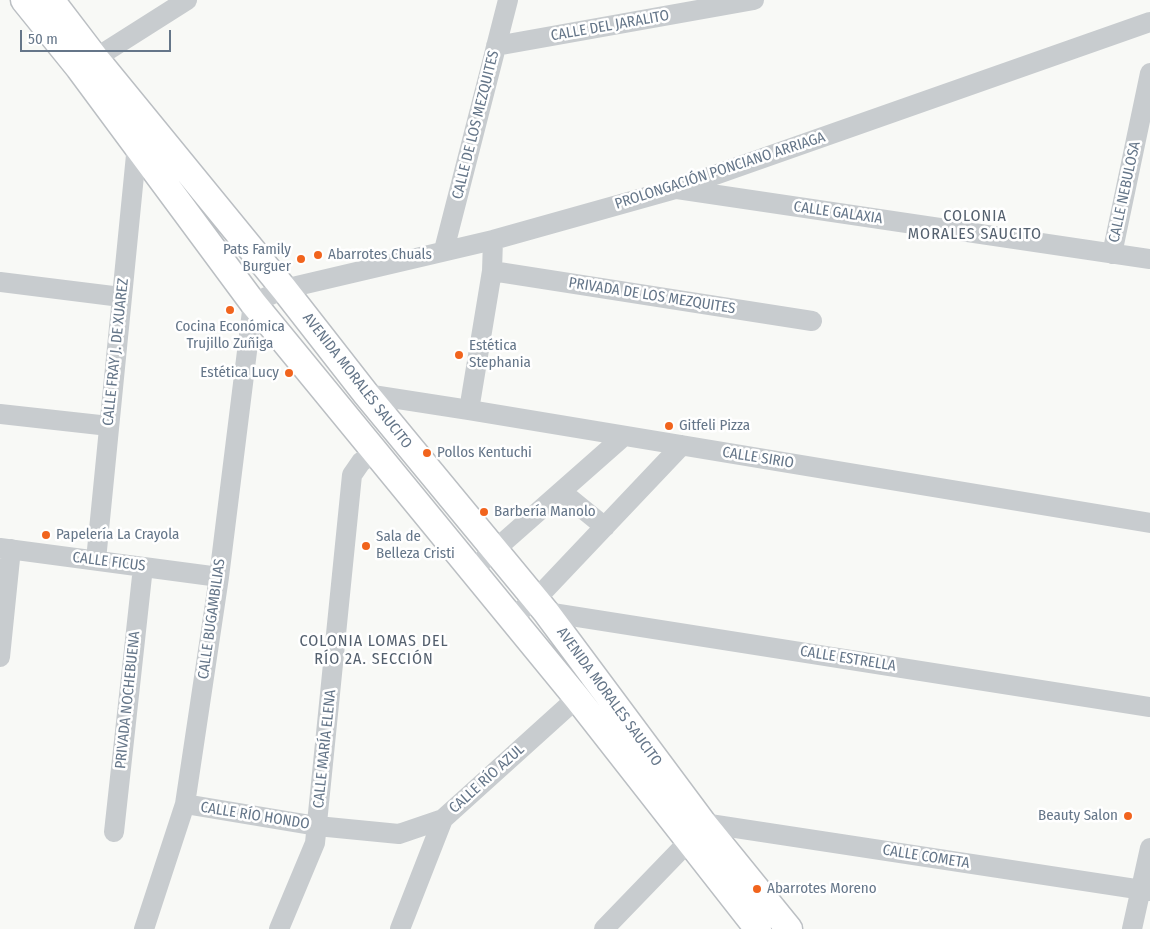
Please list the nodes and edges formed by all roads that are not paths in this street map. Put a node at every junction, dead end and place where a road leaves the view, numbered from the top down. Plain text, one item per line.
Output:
1 (24, 0) edge
2 (51, 0) edge
3 (186, 0) edge
4 (508, 0) edge
5 (754, 0) edge
6 (1150, 22) edge
7 (496, 46) junction
8 (88, 63) junction
9 (1150, 72) edge
10 (137, 144) junction
11 (675, 189) junction
12 (493, 240) junction
13 (444, 250) junction
14 (1112, 254) junction
15 (1150, 259) edge
16 (492, 271) junction
17 (0, 282) edge
18 (284, 289) junction
19 (122, 297) junction
20 (253, 303) junction
21 (812, 321) dead end
22 (366, 394) junction
23 (469, 410) junction
24 (0, 414) edge
25 (109, 426) junction
26 (624, 436) junction
27 (682, 445) junction
28 (375, 452) junction
29 (562, 492) junction
30 (1150, 523) edge
31 (605, 527) junction
32 (5, 549) edge
33 (494, 551) junction
34 (96, 560) junction
35 (143, 567) junction
36 (472, 570) junction
37 (219, 577) junction
38 (541, 606) junction
39 (511, 618) junction
40 (0, 657) edge
41 (599, 684) junction
42 (577, 698) junction
43 (1150, 707) edge
44 (185, 804) junction
45 (443, 819) junction
46 (318, 826) junction
47 (114, 832) dead end
48 (696, 832) junction
49 (1150, 848) edge
50 (1146, 890) edge
51 (144, 929) edge
52 (279, 929) edge
53 (400, 929) edge
54 (604, 929) edge
55 (758, 929) edge
56 (789, 929) edge
57 (1132, 929) edge

1 - 8 main road, AVENIDA MORALES SAUCITO
2 - 8 main road, AVENIDA MORALES SAUCITO
3 - 8 street
4 - 7 street, CALLE DE LOS MEZQUITES
5 - 7 street, CALLE DEL JARALITO
6 - 11 street, PROLONGACIÓN PONCIANO ARRIAGA
7 - 13 street, CALLE DE LOS MEZQUITES
8 - 10 main road, AVENIDA MORALES SAUCITO
8 - 18 main road, AVENIDA MORALES SAUCITO
9 - 14 street, CALLE NEBULOSA
10 - 19 street, CALLE FRAY J. DE XUAREZ
10 - 20 main road, AVENIDA MORALES SAUCITO
11 - 12 street, PROLONGACIÓN PONCIANO ARRIAGA
11 - 14 street, CALLE GALAXIA
12 - 13 street, PROLONGACIÓN PONCIANO ARRIAGA
12 - 16 street
13 - 18 street, PROLONGACIÓN PONCIANO ARRIAGA
14 - 15 street, CALLE GALAXIA
16 - 21 street, PRIVADA DE LOS MEZQUITES
16 - 23 street
17 - 19 street
18 - 20 street, PROLONGACIÓN PONCIANO ARRIAGA
18 - 22 main road, AVENIDA MORALES SAUCITO
19 - 25 street, CALLE FRAY J. DE XUAREZ
20 - 28 main road, AVENIDA MORALES SAUCITO
20 - 37 street, CALLE BUGAMBILIAS
22 - 23 street, CALLE SIRIO
22 - 33 main road, AVENIDA MORALES SAUCITO
23 - 26 street, CALLE SIRIO
24 - 25 street
25 - 34 street, CALLE FRAY J. DE XUAREZ
26 - 27 street, CALLE SIRIO
26 - 29 street
27 - 30 street, CALLE SIRIO
27 - 31 street
28 - 36 main road, AVENIDA MORALES SAUCITO
28 - 46 street, CALLE MARÍA ELENA
29 - 31 street
29 - 33 street
31 - 38 street
32 - 34 street, CALLE FICUS
32 - 40 street
33 - 36 street
33 - 38 main road, AVENIDA MORALES SAUCITO
34 - 35 street, CALLE FICUS
35 - 37 street, CALLE FICUS
35 - 47 street, PRIVADA NOCHEBUENA
36 - 39 main road, AVENIDA MORALES SAUCITO
37 - 44 street, CALLE BUGAMBILIAS
38 - 39 street
38 - 41 main road, AVENIDA MORALES SAUCITO
38 - 43 street, CALLE ESTRELLA
39 - 42 main road, AVENIDA MORALES SAUCITO
41 - 42 street, CALLE RÍO AZUL
41 - 48 main road, AVENIDA MORALES SAUCITO
42 - 45 street, CALLE RÍO AZUL
42 - 48 main road, AVENIDA MORALES SAUCITO
44 - 46 street, CALLE RÍO HONDO
44 - 51 street, CALLE BUGAMBILIAS
45 - 46 street, CALLE RÍO HONDO
45 - 53 street, CALLE RÍO AZUL
46 - 52 street, CALLE MARÍA ELENA
48 - 50 street, CALLE COMETA
48 - 54 street
48 - 55 main road, AVENIDA MORALES SAUCITO
48 - 56 main road, AVENIDA MORALES SAUCITO
49 - 50 street
50 - 57 street

